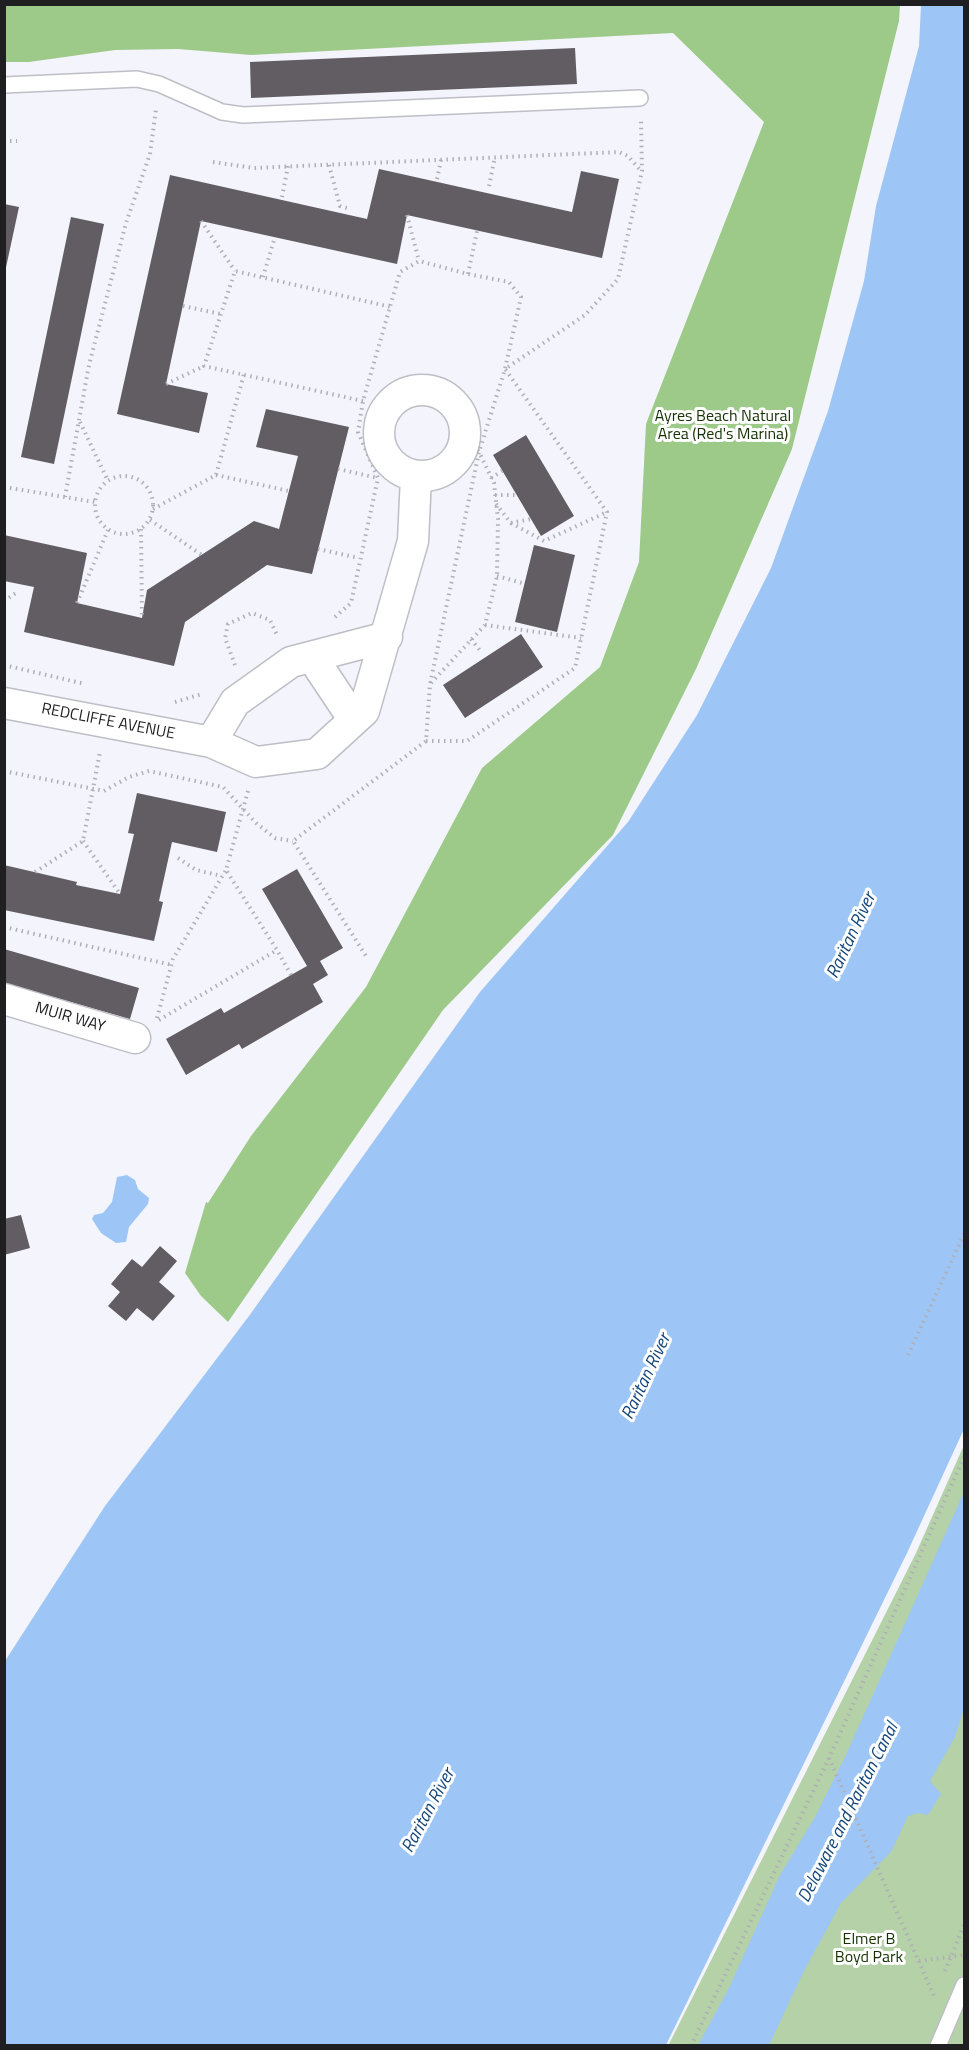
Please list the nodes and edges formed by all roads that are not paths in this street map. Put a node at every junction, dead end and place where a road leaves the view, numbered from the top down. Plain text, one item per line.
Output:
1 (4, 85) edge
2 (640, 98) road end
3 (416, 477) junction
4 (387, 637) junction
5 (302, 660) junction
6 (4, 703) edge
7 (354, 720) junction
8 (211, 742) junction
9 (4, 999) edge
10 (135, 1038) dead end
11 (964, 1985) edge
12 (938, 2046) edge

1 - 2 lane
3 - 3 street
3 - 4 street
4 - 5 street
4 - 7 street
5 - 7 street
5 - 8 street
6 - 8 street, REDCLIFFE AVENUE
7 - 8 street, REDCLIFFE AVENUE
9 - 10 street, MUIR WAY
11 - 12 lane

